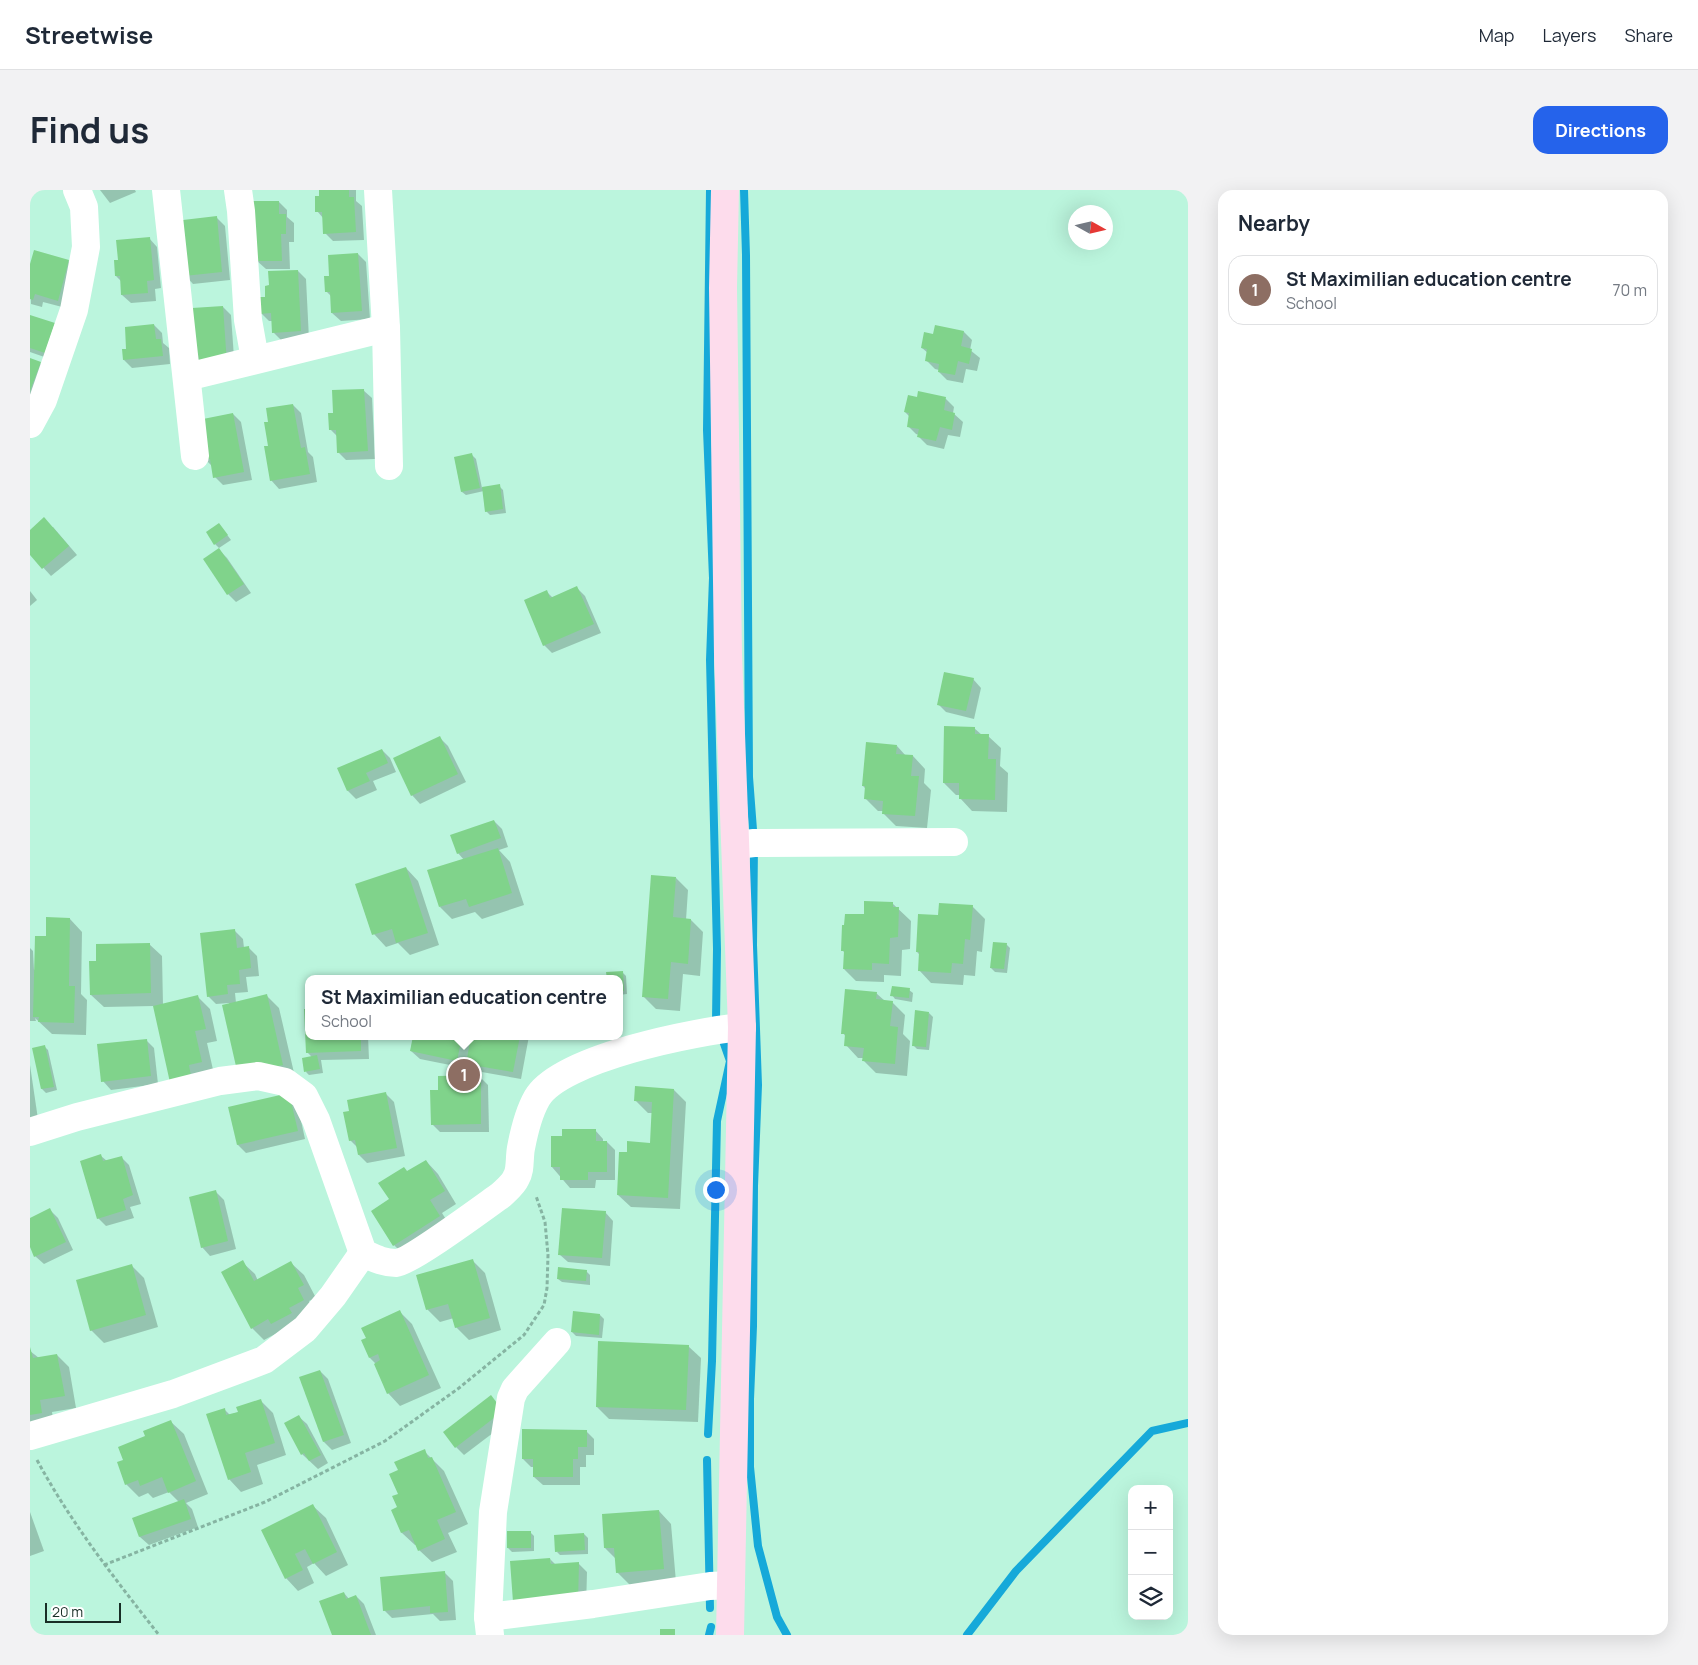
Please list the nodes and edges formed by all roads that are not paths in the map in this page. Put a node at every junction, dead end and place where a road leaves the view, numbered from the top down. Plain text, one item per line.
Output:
1 (77, 190) edge
2 (166, 190) edge
3 (238, 190) edge
4 (378, 190) edge
5 (725, 190) edge
6 (386, 328) junction
7 (255, 359) junction
8 (187, 377) junction
9 (30, 424) edge
10 (195, 456) dead end
11 (389, 466) dead end
12 (954, 842) dead end
13 (736, 845) junction
14 (742, 1027) junction
15 (30, 1132) edge
16 (363, 1253) junction
17 (557, 1342) dead end
18 (32, 1445) edge
19 (731, 1585) junction
20 (489, 1626) edge
21 (730, 1635) edge

1 - 9 street
2 - 8 street
3 - 7 street
4 - 6 street
5 - 13 main road
6 - 7 street
6 - 11 street
7 - 8 street
8 - 10 street
12 - 13 street
13 - 14 main road
14 - 16 street
14 - 19 main road
15 - 16 street
16 - 18 street
17 - 20 street
19 - 20 street
19 - 21 main road

